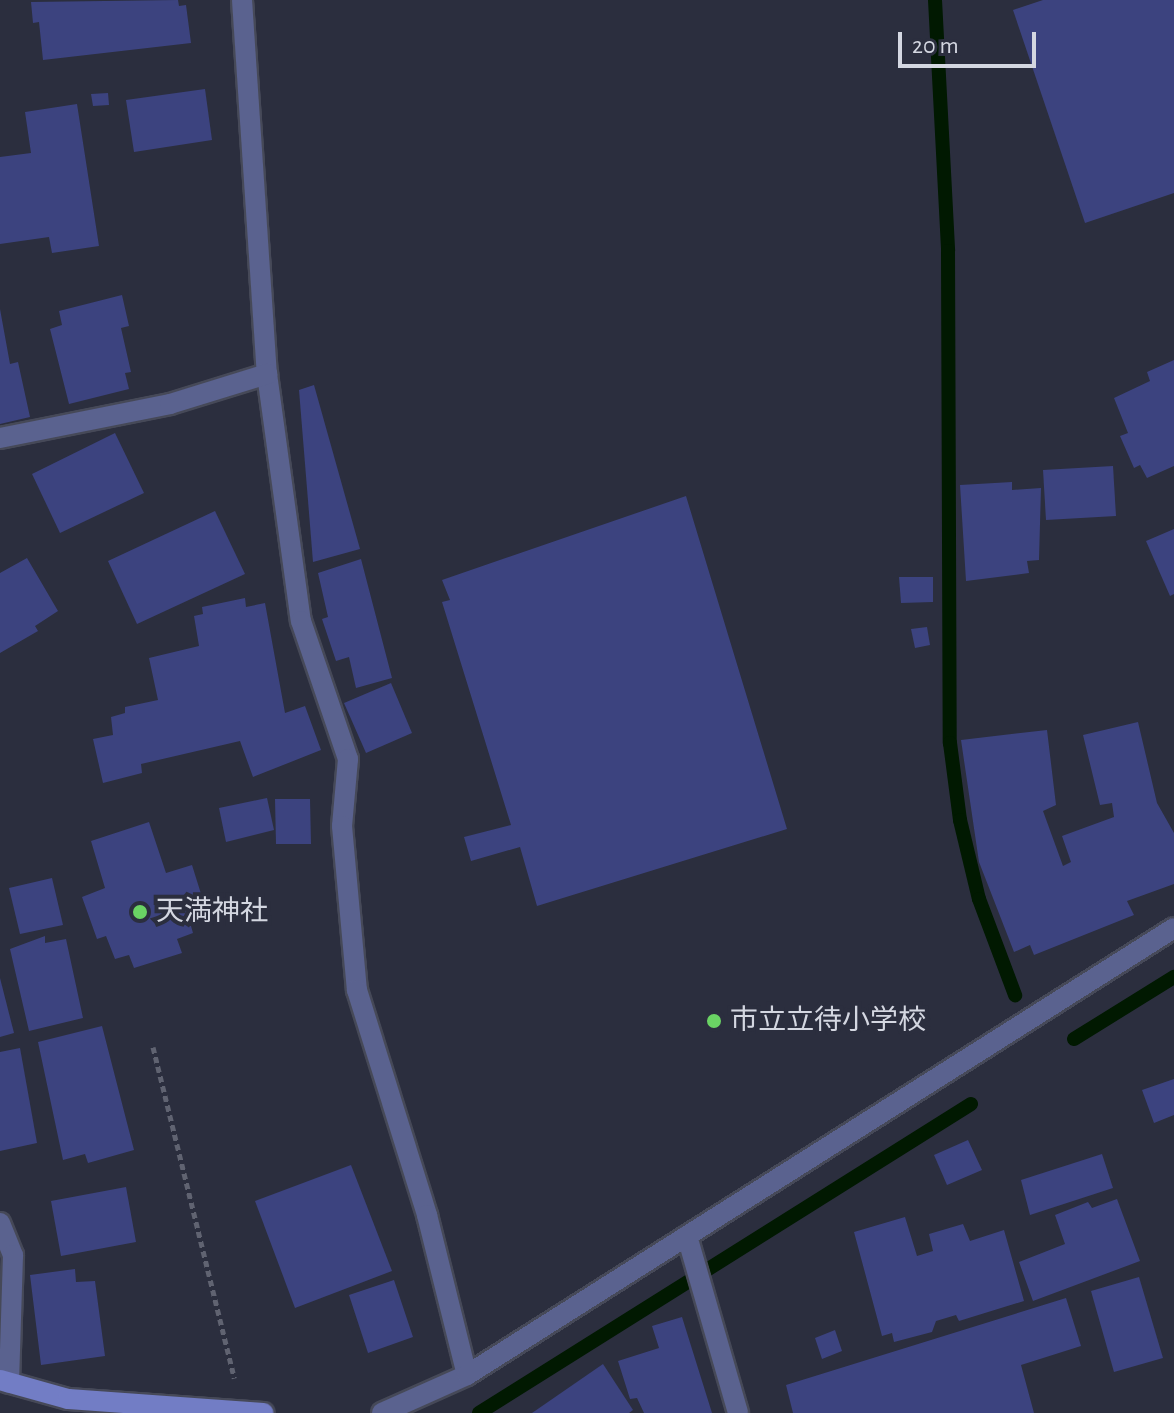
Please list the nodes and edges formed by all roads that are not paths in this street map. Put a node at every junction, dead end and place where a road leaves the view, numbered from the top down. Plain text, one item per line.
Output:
1 (242, 0) edge
2 (267, 374) junction
3 (0, 438) edge
4 (1174, 928) edge
5 (0, 1223) edge
6 (687, 1236) junction
7 (467, 1375) junction
8 (5, 1381) edge
9 (263, 1413) edge
10 (382, 1413) edge
11 (738, 1413) edge

1 - 2 street
2 - 3 street
2 - 7 street
4 - 6 street
5 - 8 street
6 - 7 street
6 - 11 street
7 - 10 street
8 - 9 street

